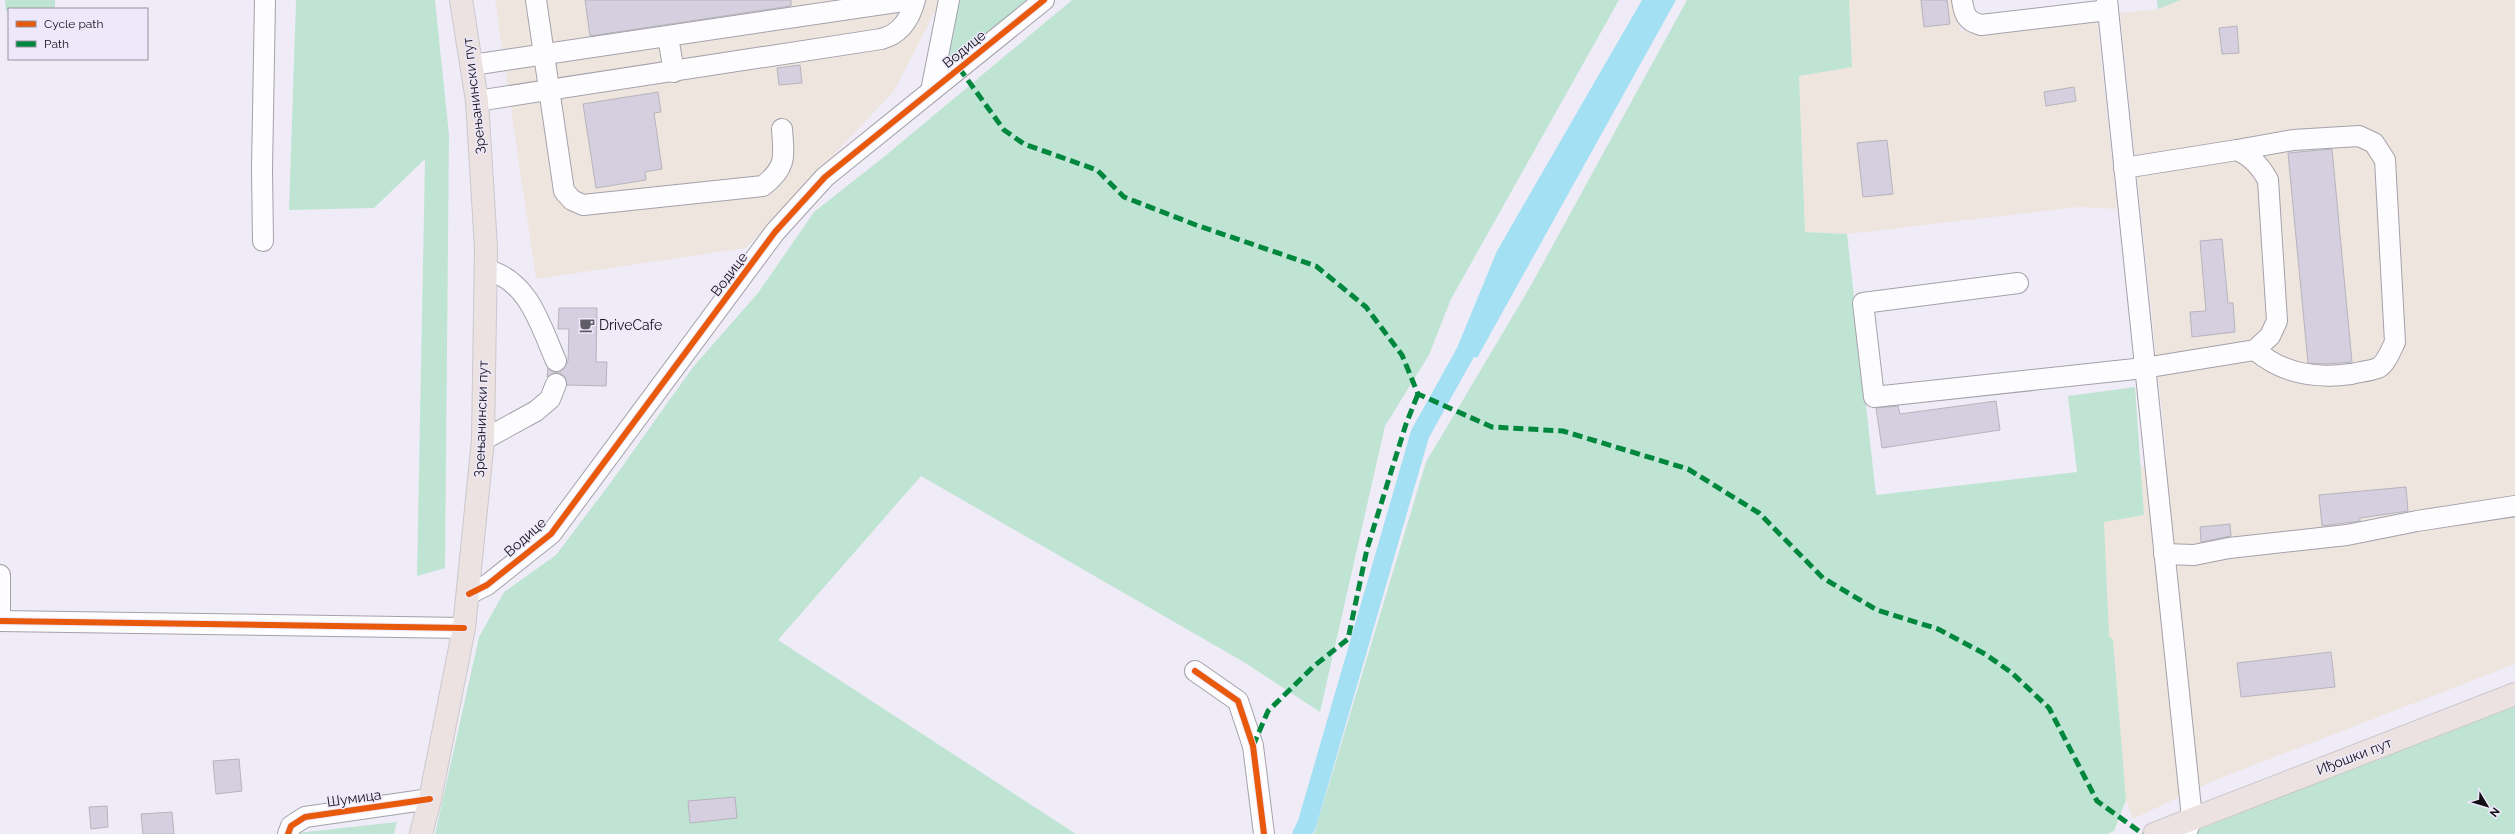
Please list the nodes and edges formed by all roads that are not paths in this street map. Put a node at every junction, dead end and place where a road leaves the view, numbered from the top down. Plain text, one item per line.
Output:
1 (265, 0) edge
2 (461, 0) edge
3 (536, 0) edge
4 (910, 0) edge
5 (915, 0) edge
6 (949, 0) edge
7 (1044, 0) edge
8 (1962, 0) edge
9 (2108, 5) edge
10 (668, 37) junction
11 (545, 54) junction
12 (472, 65) junction
13 (674, 72) junction
14 (550, 90) junction
15 (930, 91) junction
16 (477, 102) junction
17 (782, 129) dead end
18 (2237, 150) junction
19 (2124, 168) junction
20 (263, 241) dead end
21 (487, 270) junction
22 (2018, 283) dead end
23 (2255, 350) junction
24 (556, 361) dead end
25 (2144, 368) junction
26 (556, 384) dead end
27 (482, 440) junction
28 (2515, 506) edge
29 (2164, 554) junction
30 (0, 575) edge
31 (469, 594) junction
32 (0, 621) edge
33 (464, 628) junction
34 (1195, 671) dead end
35 (2515, 694) edge
36 (430, 799) junction
37 (2189, 826) edge
38 (288, 834) edge
39 (421, 834) edge
40 (1264, 834) edge
41 (2154, 834) edge

1 - 20 street
2 - 12 main road, Зрењанински пут
3 - 11 street
4 - 10 street
5 - 13 street
6 - 15 street
7 - 15 street, Водице
8 - 9 street
9 - 19 street
10 - 11 street
10 - 13 street
11 - 12 street
11 - 14 street
12 - 16 main road, Зрењанински пут
13 - 14 street
14 - 16 street
14 - 17 street
15 - 31 street, Водице
16 - 21 main road, Зрењанински пут
18 - 19 street
18 - 23 street
18 - 23 street
19 - 25 street
21 - 24 street
21 - 27 main road, Зрењанински пут
22 - 25 street
23 - 25 street
25 - 29 street
26 - 27 street
27 - 31 main road, Зрењанински пут
28 - 29 street
29 - 37 street
30 - 32 street
31 - 33 main road, Зрењанински пут
32 - 33 street
33 - 36 main road, Зрењанински пут
34 - 40 street
35 - 37 main road, Иђошки пут
36 - 38 street, Шумица
36 - 39 main road, Зрењанински пут
37 - 41 main road, Иђошки пут

